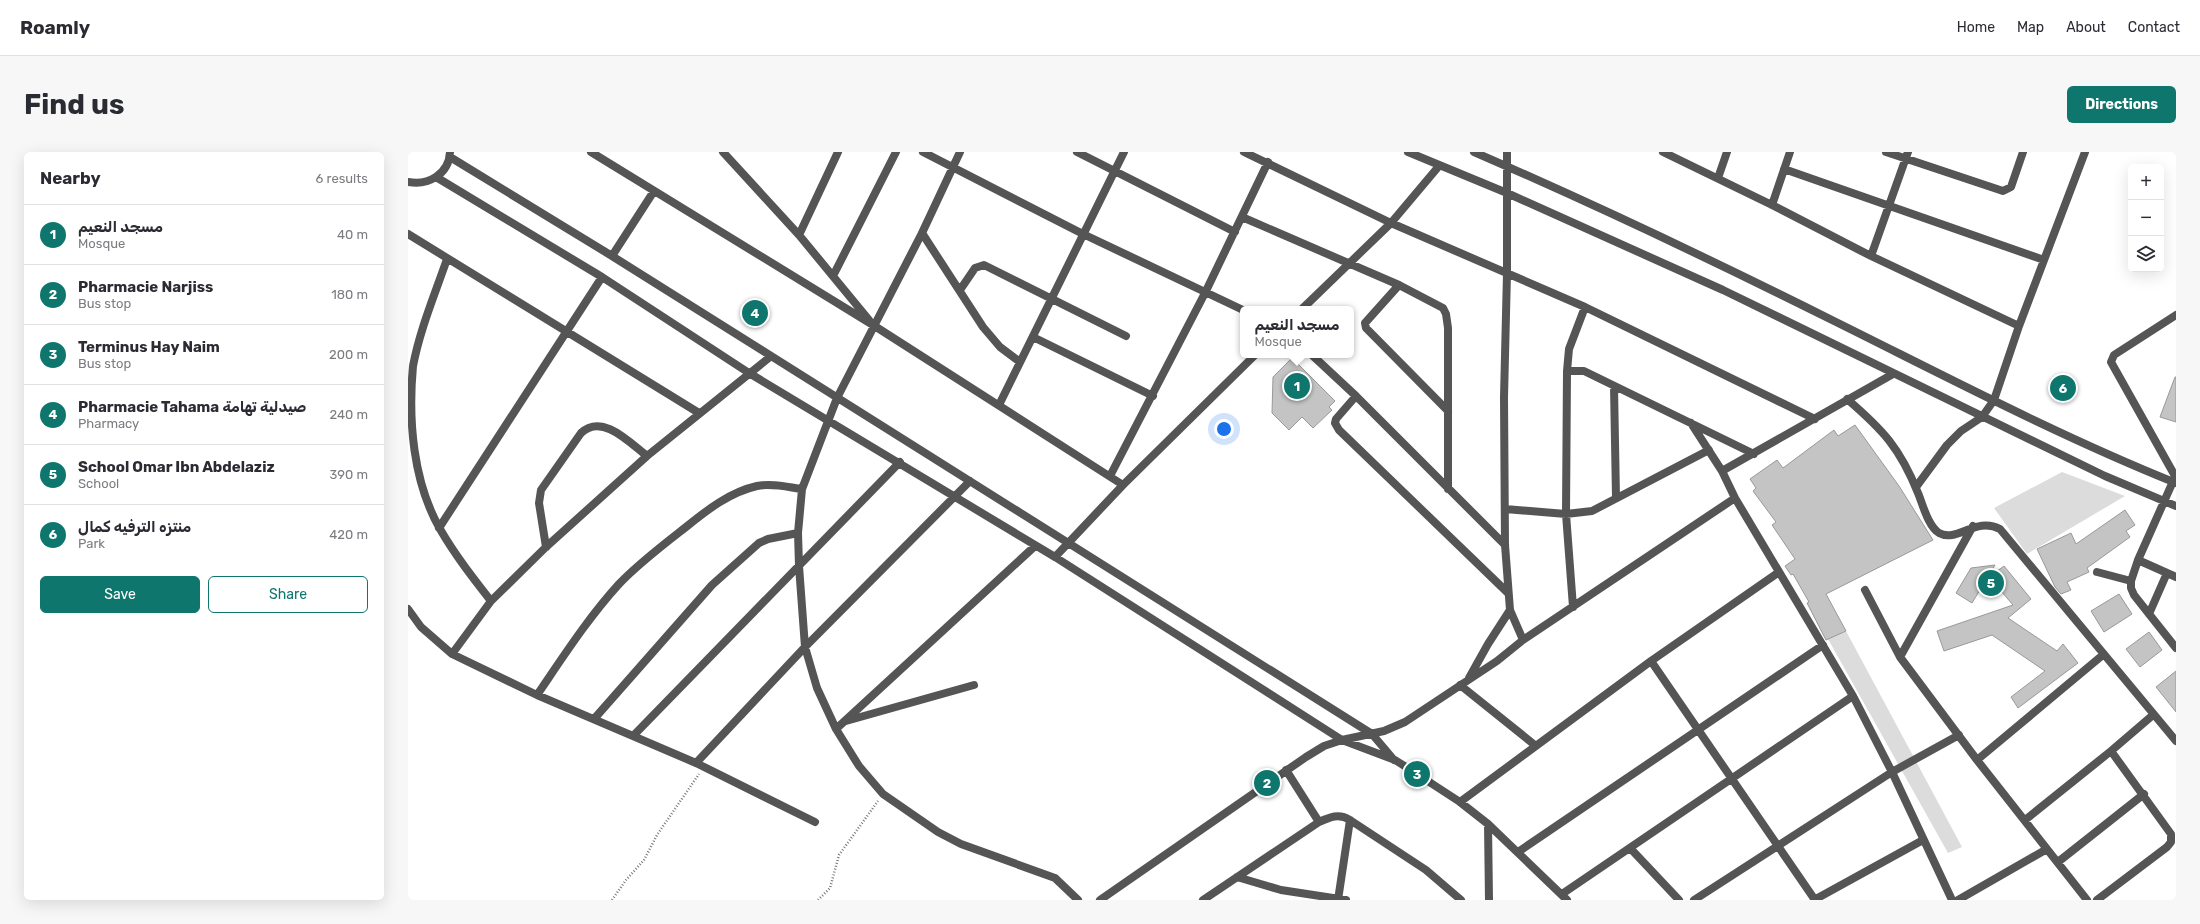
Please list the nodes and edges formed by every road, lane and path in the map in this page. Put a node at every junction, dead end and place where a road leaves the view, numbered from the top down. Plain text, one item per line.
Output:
1 (591, 152) edge
2 (723, 152) edge
3 (838, 152) edge
4 (896, 152) edge
5 (923, 152) edge
6 (960, 152) edge
7 (1077, 152) edge
8 (1124, 152) edge
9 (1244, 152) edge
10 (1408, 152) edge
11 (1474, 152) edge
12 (1507, 152) edge
13 (1663, 152) edge
14 (1727, 152) edge
15 (1790, 152) edge
16 (1886, 152) edge
17 (2023, 152) edge
18 (2085, 152) edge
19 (450, 154) edge
20 (1907, 155) edge
21 (1268, 162) junction
22 (1438, 166) junction
23 (1507, 166) junction
24 (953, 167) junction
25 (1784, 169) junction
26 (1115, 171) junction
27 (436, 177) junction
28 (1718, 178) junction
29 (408, 182) edge
30 (654, 191) junction
31 (1507, 193) junction
32 (1772, 205) junction
33 (1890, 205) junction
34 (1242, 217) junction
35 (1391, 223) junction
36 (1235, 232) junction
37 (922, 233) junction
38 (408, 234) edge
39 (1083, 234) junction
40 (799, 235) junction
41 (612, 256) junction
42 (1871, 256) junction
43 (447, 259) junction
44 (2044, 260) junction
45 (1349, 262) junction
46 (1507, 273) junction
47 (833, 276) junction
48 (602, 277) junction
49 (1399, 285) junction
50 (960, 290) junction
51 (1205, 293) junction
52 (1051, 299) junction
53 (1305, 306) edge
54 (1585, 307) junction
55 (1240, 309) edge
56 (2176, 314) edge
57 (873, 325) junction
58 (2019, 326) junction
59 (567, 333) junction
60 (1126, 336) dead end
61 (1033, 337) junction
62 (770, 357) junction
63 (1252, 358) edge
64 (1315, 358) edge
65 (1020, 362) junction
66 (1567, 371) junction
67 (750, 372) junction
68 (1893, 374) junction
69 (1614, 386) junction
70 (1153, 396) junction
71 (1356, 396) junction
72 (837, 398) junction
73 (1847, 399) junction
74 (1994, 400) junction
75 (999, 405) junction
76 (409, 411) edge
77 (1448, 411) junction
78 (699, 413) junction
79 (1982, 417) junction
80 (1815, 418) junction
81 (828, 419) junction
82 (1691, 423) junction
83 (1709, 450) junction
84 (1754, 454) junction
85 (648, 456) junction
86 (900, 462) junction
87 (1722, 471) junction
88 (1110, 476) junction
89 (2175, 479) edge
90 (970, 481) junction
91 (1123, 485) junction
92 (1916, 487) junction
93 (802, 489) junction
94 (1448, 489) junction
95 (956, 496) junction
96 (1616, 498) junction
97 (1735, 498) junction
98 (2164, 501) junction
99 (2176, 506) edge
100 (1505, 509) junction
101 (1566, 514) junction
102 (1973, 526) junction
103 (439, 528) junction
104 (798, 533) junction
105 (1069, 544) junction
106 (1505, 545) junction
107 (1035, 546) junction
108 (546, 548) junction
109 (1055, 557) junction
110 (2138, 560) junction
111 (799, 566) junction
112 (1778, 572) junction
113 (2097, 572) dead end
114 (2167, 573) junction
115 (2176, 577) edge
116 (2131, 581) junction
117 (1865, 590) dead end
118 (1508, 593) junction
119 (491, 601) junction
120 (1573, 607) junction
121 (408, 609) edge
122 (1510, 610) junction
123 (2149, 614) junction
124 (1523, 640) junction
125 (1823, 645) junction
126 (805, 647) junction
127 (2176, 648) edge
128 (452, 654) junction
129 (2104, 654) junction
130 (1900, 657) junction
131 (1650, 661) junction
132 (1469, 679) junction
133 (974, 685) dead end
134 (1460, 685) junction
135 (537, 695) junction
136 (1853, 696) junction
137 (2153, 714) junction
138 (594, 719) junction
139 (844, 722) junction
140 (836, 729) junction
141 (1698, 729) junction
142 (1372, 734) junction
143 (1959, 735) junction
144 (633, 736) junction
145 (1342, 740) junction
146 (2176, 741) edge
147 (1536, 746) junction
148 (2111, 751) junction
149 (1395, 760) junction
150 (1977, 760) junction
151 (696, 763) junction
152 (704, 767) junction
153 (1286, 770) junction
154 (1892, 772) junction
155 (1732, 779) junction
156 (883, 794) junction
157 (2144, 794) junction
158 (1460, 802) junction
159 (1350, 820) junction
160 (2025, 820) junction
161 (814, 822) dead end
162 (1319, 822) junction
163 (1488, 824) junction
164 (1923, 840) junction
165 (1778, 845) junction
166 (1630, 848) junction
167 (2047, 849) junction
168 (1518, 852) junction
169 (2058, 862) junction
170 (1237, 877) junction
171 (1564, 897) edge
172 (612, 900) edge
173 (818, 900) edge
174 (1078, 900) edge
175 (1100, 900) edge
176 (1203, 900) edge
177 (1340, 900) edge
178 (1460, 900) edge
179 (1489, 900) edge
180 (1679, 900) edge
181 (1694, 900) edge
182 (1814, 900) edge
183 (1952, 900) edge
184 (1958, 900) edge
185 (2087, 900) edge
186 (2097, 900) edge

1 - 30 street
2 - 40 street
3 - 40 street
4 - 47 street
5 - 24 street
6 - 24 street
7 - 26 street
8 - 26 street
9 - 21 street
10 - 22 street
11 - 23 street
12 - 23 street
13 - 28 street
14 - 28 street
15 - 25 street
16 - 20 street
17 - 20 street
18 - 44 street
19 - 27 street
19 - 41 street
20 - 33 street
21 - 34 street
21 - 35 street
22 - 31 street
22 - 35 street
23 - 31 street
23 - 74 street
24 - 37 street
24 - 39 street
25 - 32 street
25 - 33 street
26 - 36 street
26 - 39 street
27 - 29 street
27 - 48 street
28 - 32 street
30 - 41 street
30 - 57 street
31 - 46 street
31 - 68 street
32 - 42 street
33 - 42 street
33 - 44 street
34 - 36 street
34 - 45 street
35 - 45 street
35 - 46 street
36 - 51 street
37 - 50 street
37 - 57 street
38 - 43 street
39 - 51 street
39 - 52 street
40 - 47 street
41 - 62 street
42 - 58 street
43 - 59 street
43 - 76 street
44 - 58 street
45 - 49 street
45 - 53 street
46 - 54 street
46 - 100 street
47 - 57 street
48 - 59 street
48 - 67 street
49 - 77 street
49 - 77 street
50 - 52 street
50 - 65 street
51 - 55 street
51 - 70 street
52 - 60 street
52 - 61 street
54 - 66 street
54 - 80 street
56 - 89 street
57 - 72 street
57 - 75 street
58 - 74 street
59 - 78 street
59 - 103 street
61 - 65 street
61 - 70 street
62 - 67 street
62 - 72 street
63 - 91 street
64 - 71 street
65 - 75 street
66 - 69 street
66 - 101 street
67 - 78 street
67 - 81 street
68 - 73 street
68 - 79 street
69 - 82 street
69 - 96 street
70 - 88 street
71 - 94 street
71 - 118 street
72 - 81 street
72 - 90 street
73 - 80 street
73 - 92 street
74 - 79 street
74 - 89 street
75 - 88 street
76 - 103 street
77 - 94 street
78 - 85 street
79 - 92 street
79 - 98 street
80 - 84 street
81 - 86 street
81 - 93 street
82 - 83 street
82 - 84 street
83 - 87 street
83 - 96 street
84 - 87 street
85 - 108 street
85 - 108 street
86 - 95 street
86 - 111 street
87 - 97 street
88 - 91 street
89 - 98 street
90 - 95 street
90 - 105 street
91 - 105 street
92 - 102 street
93 - 104 street
93 - 135 street
94 - 106 street
95 - 107 street
95 - 126 street
96 - 101 street
97 - 112 street
97 - 120 street
98 - 99 street
98 - 110 street
100 - 101 street
100 - 106 street
101 - 120 street
102 - 129 street
102 - 130 street
103 - 119 street
104 - 111 street
104 - 138 street
105 - 109 street
105 - 142 street
106 - 118 street
107 - 109 street
107 - 139 street
108 - 119 street
109 - 145 street
110 - 114 street
110 - 116 street
111 - 126 street
111 - 144 street
112 - 125 street
112 - 131 street
113 - 116 street
114 - 115 street
114 - 123 street
116 - 123 street
117 - 130 street
118 - 122 street
119 - 128 street
120 - 124 street
121 - 128 street
122 - 124 street
122 - 132 street
123 - 127 street
124 - 132 street
125 - 136 street
125 - 141 street
126 - 140 street
126 - 151 street
128 - 135 street
129 - 137 street
129 - 150 street
130 - 143 street
131 - 141 street
131 - 147 street
132 - 134 street
133 - 139 street
134 - 142 street
134 - 147 street
135 - 138 street
136 - 154 street
136 - 155 street
137 - 146 street
137 - 148 street
138 - 144 street
139 - 140 street
140 - 156 street
141 - 155 street
141 - 168 street
142 - 145 street
142 - 149 street
143 - 150 street
143 - 154 street
144 - 151 street
145 - 149 street
145 - 153 street
147 - 158 street
148 - 157 street
148 - 160 street
149 - 158 street
150 - 160 street
151 - 152 street
152 - 161 street
152 - 172 path
153 - 162 street
153 - 175 street
154 - 164 street
154 - 165 street
155 - 165 street
155 - 166 street
156 - 173 path
156 - 174 street
157 - 169 street
157 - 186 street
158 - 163 street
159 - 162 street
159 - 177 street
159 - 178 street
160 - 167 street
162 - 170 street
163 - 168 street
163 - 179 street
164 - 182 street
164 - 183 street
165 - 181 street
165 - 182 street
166 - 171 street
166 - 180 street
167 - 169 street
167 - 184 street
168 - 171 street
169 - 185 street
170 - 176 street
170 - 177 street

